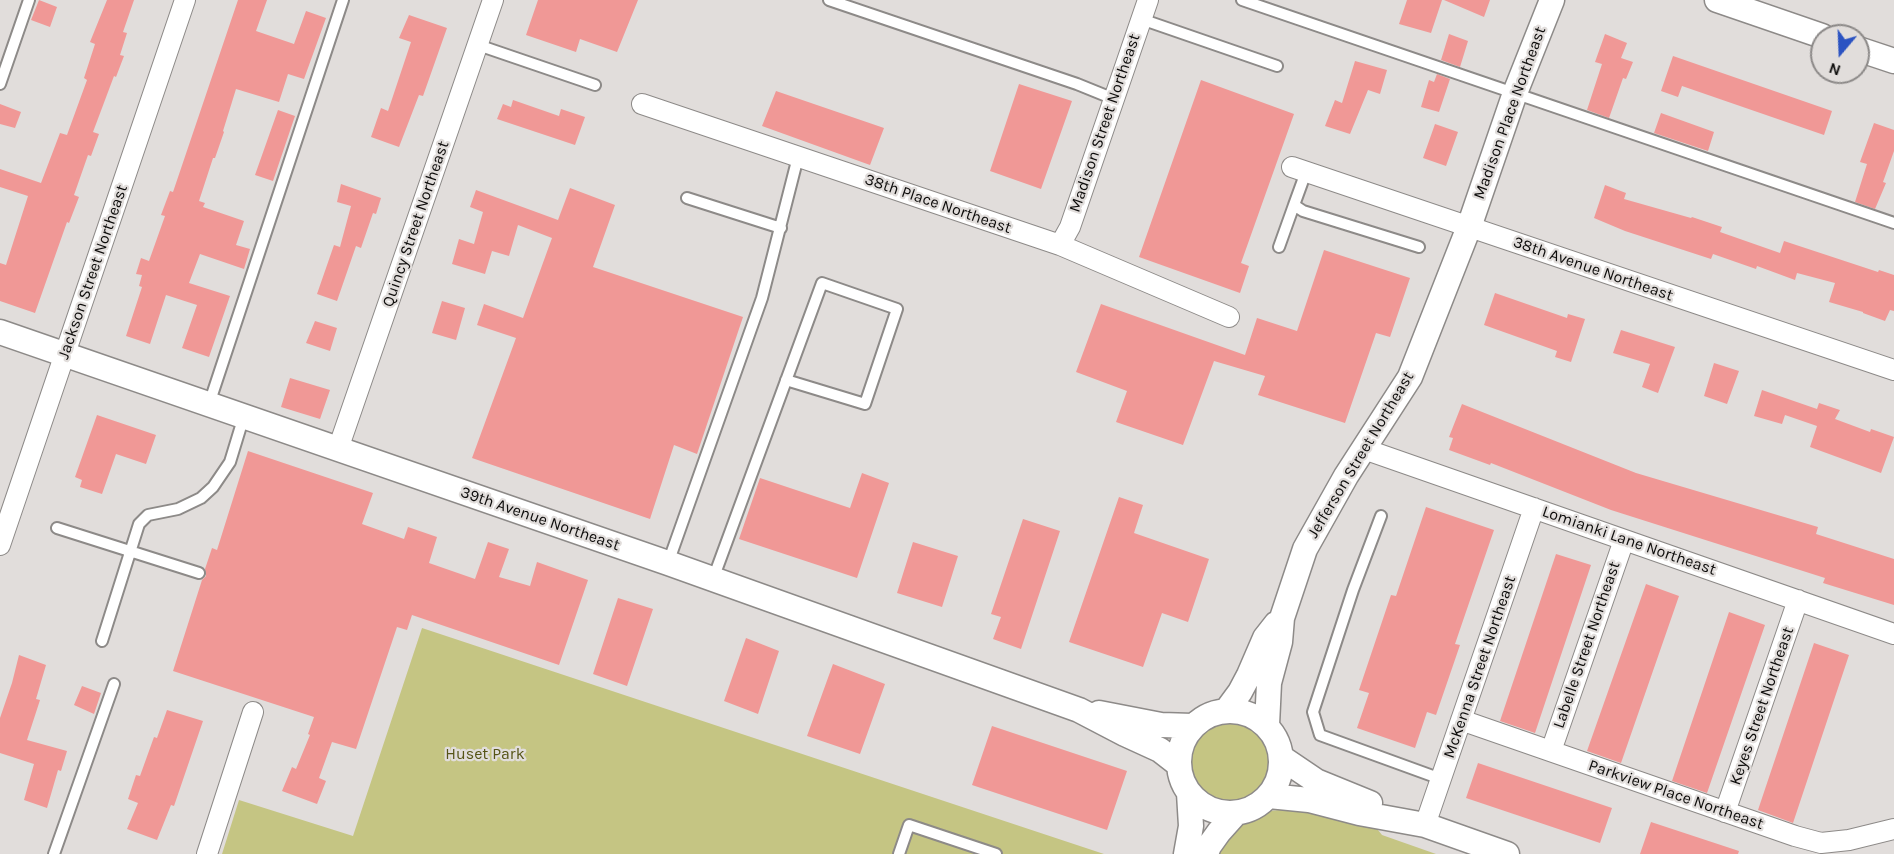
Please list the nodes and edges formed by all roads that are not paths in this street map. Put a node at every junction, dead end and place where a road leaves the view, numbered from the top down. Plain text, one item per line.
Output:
1 (28, 0) edge
2 (185, 0) edge
3 (343, 0) edge
4 (493, 0) edge
5 (829, 0) edge
6 (1148, 0) edge
7 (1242, 0) edge
8 (1552, 0) edge
9 (1717, 0) edge
10 (1141, 19) junction
11 (1810, 32) edge
12 (478, 45) junction
13 (1870, 52) edge
14 (1894, 61) edge
15 (1277, 66) dead end
16 (0, 84) edge
17 (595, 85) dead end
18 (1515, 93) junction
19 (1114, 99) junction
20 (642, 104) dead end
21 (798, 157) junction
22 (1299, 169) joint
23 (687, 198) dead end
24 (1294, 205) junction
25 (1894, 223) edge
26 (1469, 227) junction
27 (781, 228) junction
28 (1060, 245) junction
29 (1419, 247) dead end
30 (1279, 248) dead end
31 (1229, 316) dead end
32 (0, 332) edge
33 (66, 354) junction
34 (1894, 370) edge
35 (786, 380) junction
36 (208, 404) junction
37 (244, 416) junction
38 (338, 449) junction
39 (1364, 449) junction
40 (1534, 508) junction
41 (1381, 516) dead end
42 (57, 528) dead end
43 (1624, 540) junction
44 (0, 544) edge
45 (130, 551) junction
46 (668, 564) junction
47 (199, 573) dead end
48 (713, 580) junction
49 (1798, 600) junction
50 (1282, 618) junction
51 (1894, 634) edge
52 (102, 641) dead end
53 (114, 684) dead end
54 (1079, 710) junction
55 (1226, 711) junction
56 (253, 712) dead end
57 (1461, 720) junction
58 (1267, 725) junction
59 (1193, 726) junction
60 (1551, 751) junction
61 (1282, 758) junction
62 (1178, 764) junction
63 (1441, 779) junction
64 (1189, 794) junction
65 (1269, 796) junction
66 (1725, 812) junction
67 (1236, 813) junction
68 (1398, 820) junction
69 (1425, 825) junction
70 (1894, 829) edge
71 (54, 854) edge
72 (207, 854) edge
73 (899, 854) edge
74 (996, 854) edge
75 (1186, 854) edge
76 (1206, 854) edge
77 (1508, 854) edge

1 - 16 lane
2 - 33 street, Jackson Street Northeast
3 - 36 lane
4 - 12 street, Quincy Street Northeast
5 - 19 lane
6 - 10 street, Madison Street Northeast
7 - 18 lane
8 - 18 street, Madison Place Northeast
9 - 11 street
10 - 15 lane
10 - 19 street, Madison Street Northeast
12 - 17 lane
12 - 38 street, Quincy Street Northeast
13 - 14 street
18 - 25 lane
18 - 26 street, Madison Place Northeast
19 - 28 street, Madison Street Northeast
20 - 21 street, 38th Place Northeast
21 - 27 lane
21 - 28 street, 38th Place Northeast
22 - 24 lane
22 - 26 street, 38th Avenue Northeast
23 - 27 lane
24 - 29 lane
24 - 30 lane
26 - 34 street, 38th Avenue Northeast
26 - 39 street, Jefferson Street Northeast
27 - 46 lane
28 - 31 street, 38th Place Northeast
32 - 33 street, 39th Avenue Northeast
33 - 36 street, 39th Avenue Northeast
33 - 44 street, Jackson Street Northeast
35 - 35 lane
35 - 48 lane
36 - 37 street, 39th Avenue Northeast
37 - 38 street, 39th Avenue Northeast
37 - 45 lane
38 - 46 street, 39th Avenue Northeast
39 - 40 street, Lomianki Lane Northeast
39 - 50 street, Jefferson Street Northeast
40 - 43 street, Lomianki Lane Northeast
40 - 57 street, McKenna Street Northeast
41 - 63 lane
42 - 45 lane
43 - 49 street, Lomianki Lane Northeast
43 - 60 street, Labelle Street Northeast
45 - 47 lane
45 - 52 lane
46 - 48 street, 39th Avenue Northeast
48 - 54 street, 39th Avenue Northeast
49 - 51 street, Lomianki Lane Northeast
49 - 66 street, Keyes Street Northeast
50 - 55 street, Jefferson Street Northeast
50 - 58 street, Jefferson Street Northeast
53 - 71 lane
54 - 59 street, 39th Avenue Northeast
54 - 62 street, 39th Avenue Northeast
55 - 58 street
55 - 59 street
56 - 72 street
57 - 60 street, Parkview Place Northeast
57 - 63 street, McKenna Street Northeast
58 - 61 street
59 - 62 street
60 - 66 street, Parkview Place Northeast
61 - 65 street
61 - 68 street
62 - 64 street
63 - 69 street, McKenna Street Northeast
64 - 67 street
64 - 75 street
65 - 67 street
65 - 68 street
66 - 70 street, Parkview Place Northeast
67 - 76 street
68 - 69 street
69 - 77 street
73 - 74 lane

